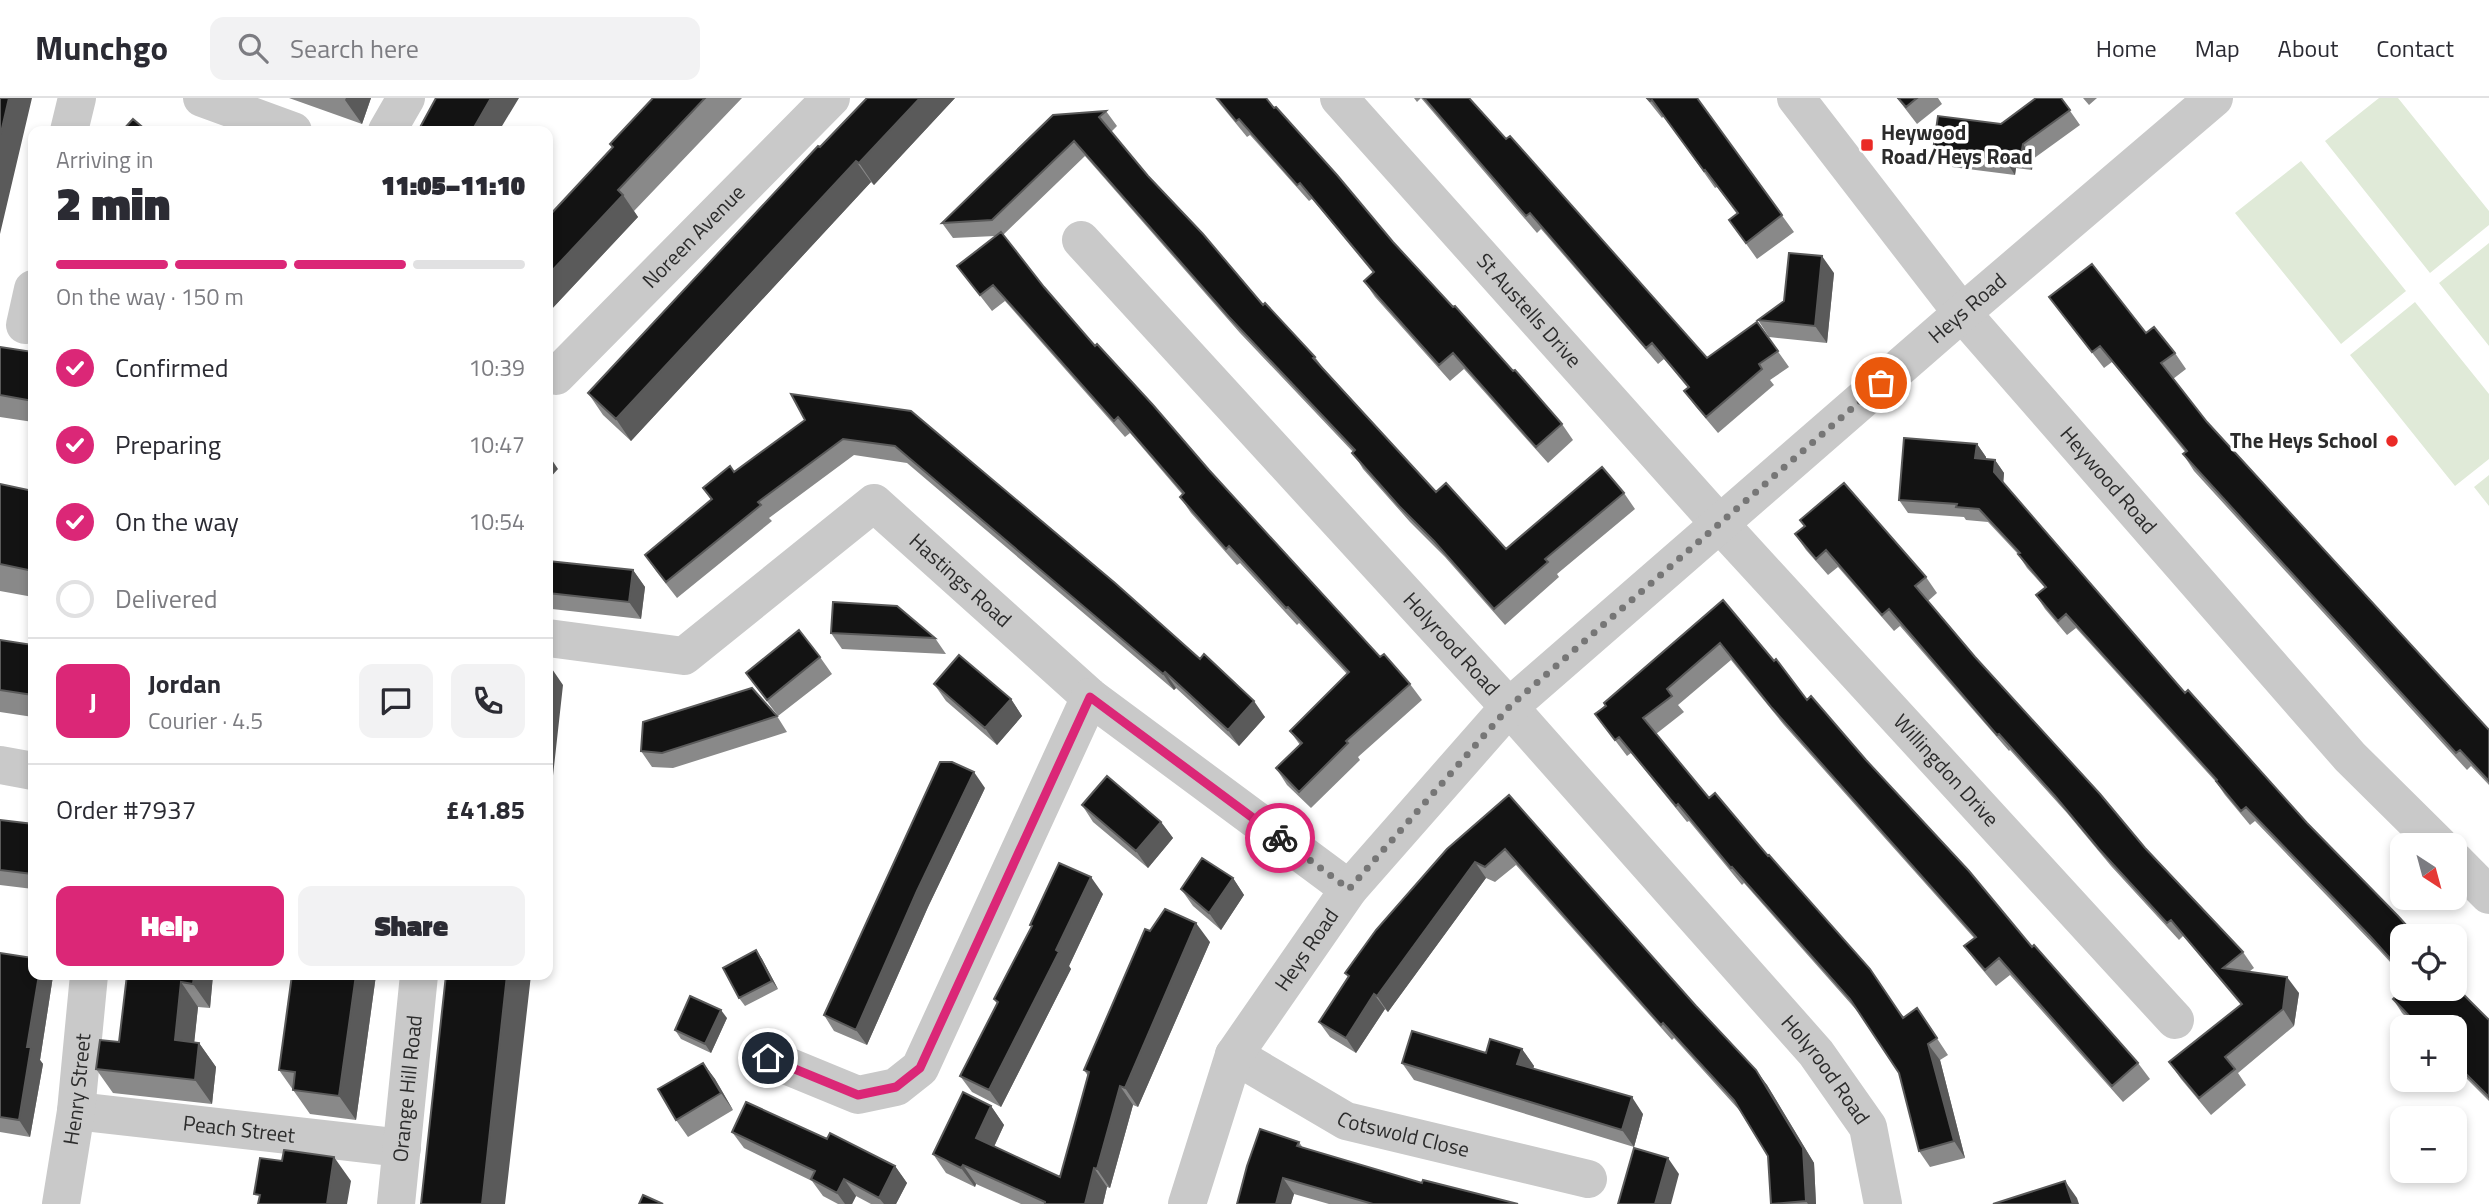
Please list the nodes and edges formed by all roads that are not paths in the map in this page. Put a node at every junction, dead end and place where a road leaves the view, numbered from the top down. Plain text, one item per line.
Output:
1 (77, 98) edge
2 (202, 98) edge
3 (405, 98) edge
4 (831, 98) edge
5 (1339, 98) edge
6 (1796, 98) edge
7 (2214, 98) edge
8 (70, 126) edge
9 (279, 126) edge
10 (390, 126) edge
11 (1081, 240) dead end
12 (1962, 313) junction
13 (556, 376) dead end
14 (1719, 523) junction
15 (553, 639) edge
16 (1090, 697) junction
17 (1510, 706) junction
18 (0, 765) edge
19 (28, 770) edge
20 (2427, 833) edge
21 (2468, 875) edge
22 (1349, 889) junction
23 (2489, 895) edge
24 (89, 980) edge
25 (419, 980) edge
26 (2175, 1020) dead end
27 (1234, 1055) junction
28 (768, 1058) dead end
29 (76, 1111) junction
30 (402, 1148) junction
31 (1588, 1179) dead end
32 (61, 1204) edge
33 (396, 1204) edge
34 (1187, 1204) edge
35 (1883, 1204) edge

1 - 8 street
2 - 9 street
3 - 10 street
4 - 13 street, Noreen Avenue
5 - 14 street, St Austells Drive
6 - 12 street, Heywood Road
7 - 12 street, Heys Road
11 - 17 street, Holyrood Road
12 - 14 street, Heys Road
12 - 20 street, Heywood Road
14 - 17 street, Heys Road
14 - 26 street, Willingdon Drive
15 - 16 street, Hastings Road
16 - 22 street, Hastings Road
16 - 28 street
17 - 22 street, Heys Road
17 - 35 street, Holyrood Road
18 - 19 street
21 - 23 street
22 - 27 street, Heys Road
24 - 29 street, Henry Street
25 - 30 street, Orange Hill Road
27 - 31 street, Cotswold Close
27 - 34 street, Heys Road
29 - 30 street, Peach Street
29 - 32 street, Henry Street
30 - 33 street, Orange Hill Road

